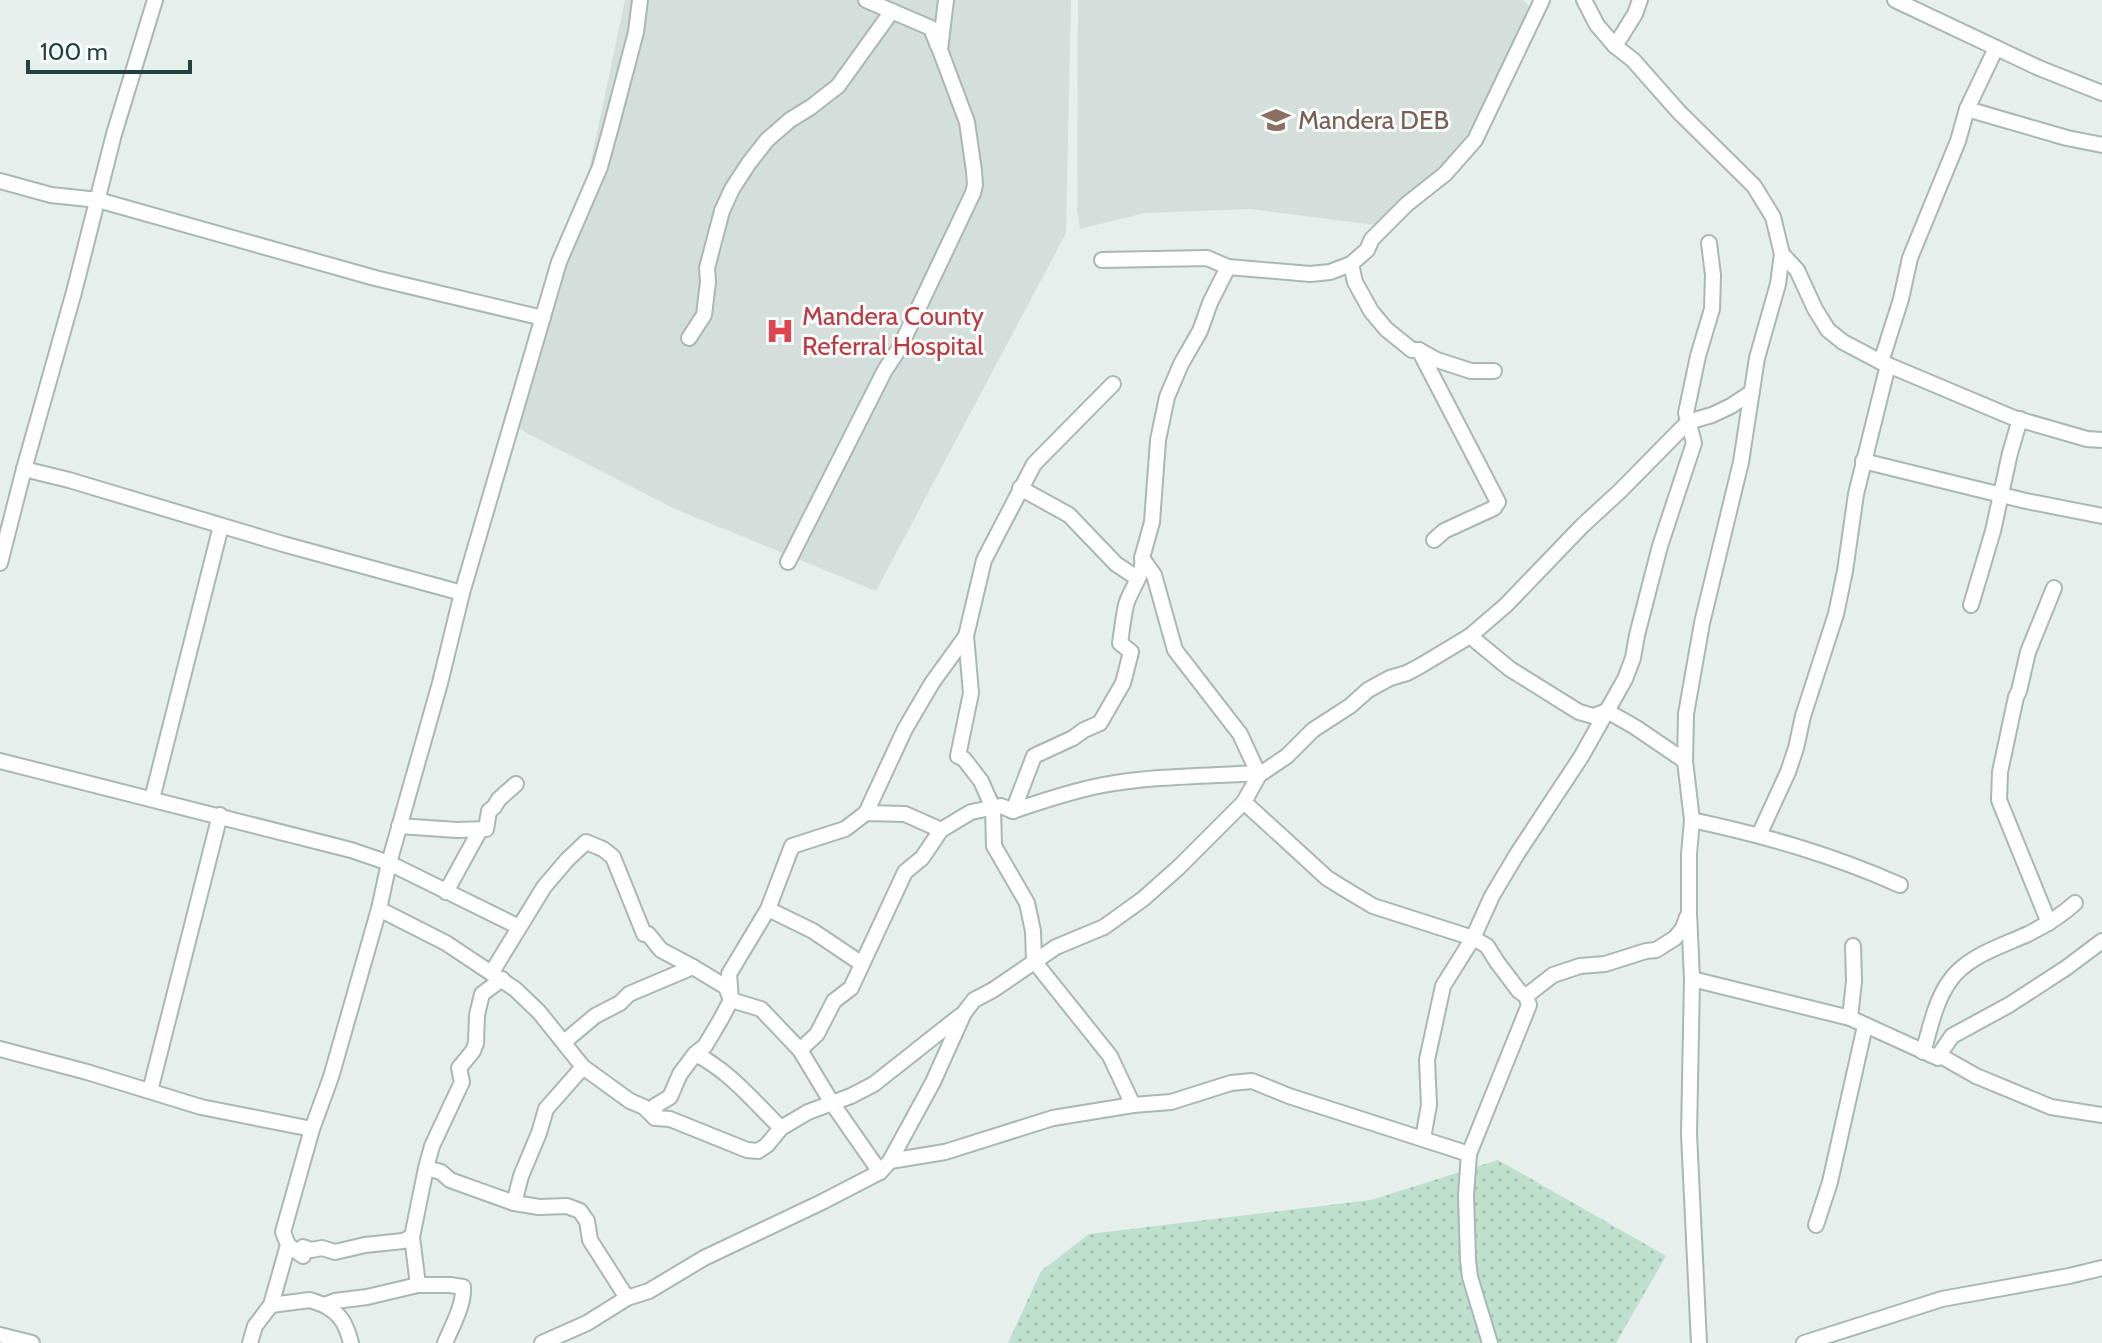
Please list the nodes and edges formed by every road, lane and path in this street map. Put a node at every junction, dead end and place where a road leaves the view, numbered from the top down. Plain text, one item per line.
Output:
1 (155, 0) edge
2 (640, 0) edge
3 (866, 0) edge
4 (946, 0) edge
5 (1542, 0) edge
6 (1584, 0) edge
7 (1640, 0) edge
8 (1895, 0) edge
9 (892, 11) junction
10 (1615, 46) junction
11 (1996, 48) junction
12 (940, 50) junction
13 (2102, 93) edge
14 (1967, 109) junction
15 (2102, 145) edge
16 (0, 181) edge
17 (98, 200) junction
18 (1709, 243) dead end
19 (1782, 254) junction
20 (1102, 260) dead end
21 (1351, 264) junction
22 (1228, 267) junction
23 (543, 318) junction
24 (689, 338) dead end
25 (1419, 350) junction
26 (1884, 364) junction
27 (1494, 371) dead end
28 (1113, 384) dead end
29 (1752, 392) junction
30 (2020, 419) junction
31 (1688, 422) junction
32 (2102, 440) edge
33 (1863, 461) junction
34 (24, 469) junction
35 (1020, 488) junction
36 (2002, 495) junction
37 (2102, 516) edge
38 (221, 526) junction
39 (1434, 540) dead end
40 (1142, 558) junction
41 (788, 562) dead end
42 (0, 563) edge
43 (1137, 578) junction
44 (2054, 588) dead end
45 (462, 593) junction
46 (1971, 605) dead end
47 (966, 636) junction
48 (1470, 636) junction
49 (1607, 711) junction
50 (0, 761) edge
51 (1685, 761) junction
52 (1259, 774) junction
53 (516, 784) dead end
54 (152, 799) junction
55 (1244, 802) junction
56 (993, 808) junction
57 (1013, 811) junction
58 (866, 813) junction
59 (220, 815) junction
60 (1692, 820) junction
61 (399, 826) junction
62 (480, 830) junction
63 (941, 830) junction
64 (1759, 835) junction
65 (389, 863) junction
66 (1900, 885) dead end
67 (446, 892) junction
68 (2075, 903) dead end
69 (379, 909) junction
70 (768, 909) junction
71 (1689, 913) junction
72 (2049, 923) junction
73 (519, 927) junction
74 (1473, 938) junction
75 (2102, 941) edge
76 (1853, 946) dead end
77 (1034, 961) junction
78 (862, 964) junction
79 (693, 967) junction
80 (497, 976) junction
81 (1692, 979) junction
82 (1526, 996) junction
83 (731, 1000) junction
84 (964, 1013) junction
85 (1850, 1018) junction
86 (1865, 1026) junction
87 (564, 1042) junction
88 (0, 1049) edge
89 (800, 1050) junction
90 (1923, 1052) junction
91 (695, 1054) junction
92 (1939, 1055) junction
93 (583, 1067) junction
94 (150, 1091) junction
95 (832, 1103) junction
96 (1133, 1105) junction
97 (2102, 1115) edge
98 (655, 1118) junction
99 (781, 1128) junction
100 (312, 1129) junction
101 (1423, 1138) junction
102 (1469, 1154) junction
103 (885, 1166) junction
104 (426, 1168) junction
105 (514, 1203) junction
106 (1816, 1225) dead end
107 (412, 1237) junction
108 (288, 1245) junction
109 (2102, 1268) edge
110 (418, 1285) junction
111 (627, 1298) junction
112 (271, 1305) junction
113 (324, 1305) junction
114 (0, 1335) edge
115 (32, 1343) edge
116 (250, 1343) edge
117 (351, 1343) edge
118 (445, 1343) edge
119 (542, 1343) edge
120 (1490, 1343) edge
121 (1699, 1343) edge
122 (1804, 1343) edge

1 - 17 street
2 - 23 street
3 - 9 street
4 - 12 street
5 - 21 street
6 - 10 street
7 - 10 street
8 - 11 street
9 - 12 street
9 - 24 street
10 - 19 street
11 - 13 street
11 - 14 street
12 - 41 street
14 - 15 street
14 - 26 street
16 - 17 street
17 - 23 street
17 - 34 street
18 - 31 street
19 - 26 street
19 - 29 street
20 - 22 street
21 - 22 street
21 - 25 street
22 - 40 street
23 - 45 street
25 - 27 street
25 - 39 street
26 - 30 street
26 - 33 street
28 - 35 street
29 - 31 street
29 - 51 street
30 - 32 street
30 - 36 street
31 - 48 street
31 - 49 street
33 - 36 street
33 - 64 street
34 - 38 street
34 - 42 street
35 - 43 street
35 - 47 street
36 - 37 street
36 - 46 street
38 - 45 street
38 - 54 street
40 - 43 street
40 - 52 street
43 - 57 street
44 - 72 street
45 - 61 street
47 - 56 street
47 - 58 street
48 - 49 street
48 - 52 street
49 - 51 street
49 - 74 street
50 - 54 street
51 - 60 street
52 - 55 street
52 - 57 street
53 - 62 street
54 - 59 street
55 - 74 street
55 - 77 street
56 - 57 street
56 - 63 street
56 - 77 street
58 - 63 street
58 - 70 street
59 - 65 street
59 - 94 street
60 - 64 street
60 - 71 street
61 - 62 street
61 - 65 street
62 - 67 street
63 - 78 street
64 - 66 street
65 - 67 street
65 - 69 street
67 - 73 street
68 - 72 street
69 - 80 street
69 - 100 street
70 - 78 street
70 - 83 street
71 - 81 street
71 - 82 street
72 - 90 street
73 - 79 street
73 - 80 street
74 - 82 street
74 - 101 street
75 - 92 street
76 - 85 street
77 - 84 street
77 - 96 street
78 - 89 street
79 - 83 street
79 - 87 street
80 - 87 street
80 - 104 street
81 - 85 street
81 - 121 street
82 - 102 street
83 - 89 street
83 - 91 street
84 - 95 street
84 - 103 street
85 - 86 street
86 - 90 street
86 - 106 street
87 - 93 street
88 - 94 street
89 - 95 street
90 - 92 street
91 - 98 street
91 - 99 street
92 - 97 street
93 - 98 street
93 - 105 street
94 - 100 street
95 - 99 street
95 - 103 street
96 - 101 street
96 - 103 street
98 - 99 street
100 - 108 street
101 - 102 street
102 - 120 street
103 - 111 street
104 - 105 street
104 - 107 street
105 - 111 street
107 - 108 street
107 - 110 street
108 - 112 street
109 - 122 street
110 - 113 street
110 - 118 street
111 - 119 street
112 - 113 street
112 - 116 street
113 - 117 street
114 - 115 street

